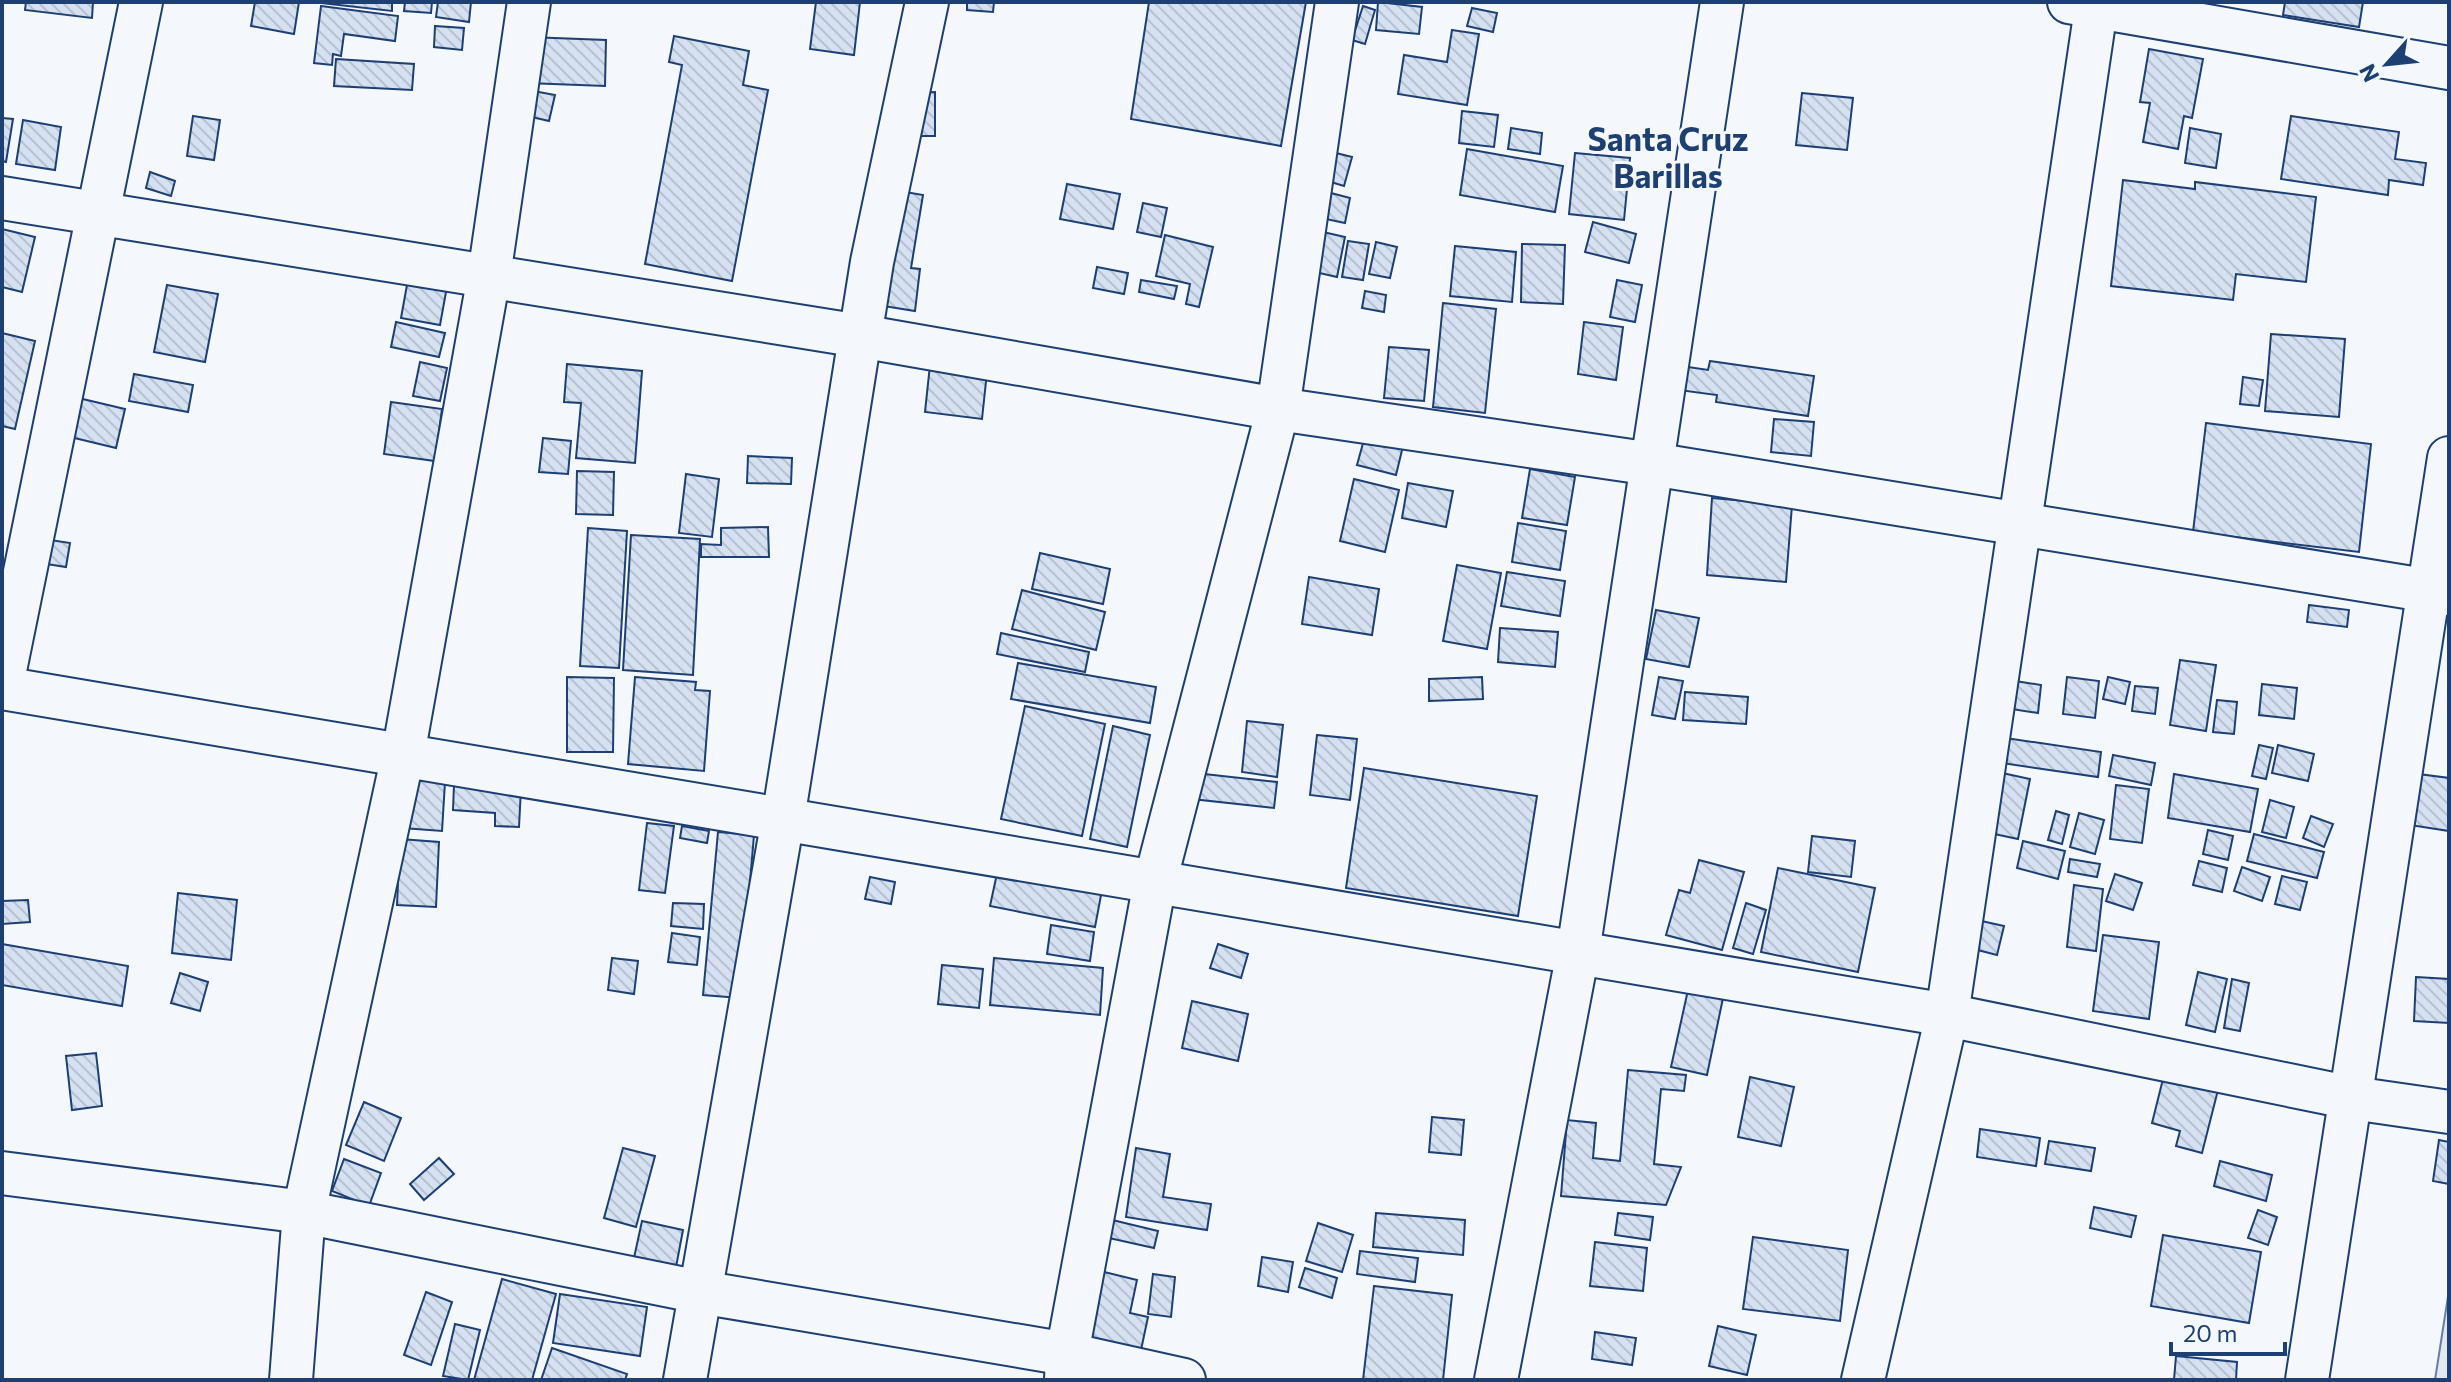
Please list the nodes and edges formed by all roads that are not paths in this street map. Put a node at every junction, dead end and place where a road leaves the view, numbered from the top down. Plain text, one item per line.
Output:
1 (141, 2) edge
2 (529, 2) edge
3 (927, 2) edge
4 (1337, 2) edge
5 (1722, 2) edge
6 (2087, 4) edge
7 (2449, 68) edge
8 (2, 198) edge
9 (96, 213) junction
10 (489, 276) junction
11 (860, 336) junction
12 (1278, 409) junction
13 (2449, 458) edge
14 (1652, 464) junction
15 (2019, 523) junction
16 (2440, 592) edge
17 (2, 687) edge
18 (403, 755) junction
19 (783, 819) junction
20 (1155, 882) junction
21 (1578, 952) junction
22 (1947, 1015) junction
23 (2352, 1098) junction
24 (2449, 1112) edge
25 (2, 1173) edge
26 (304, 1212) junction
27 (700, 1292) junction
28 (1066, 1367) edge
29 (291, 1380) edge
30 (685, 1380) edge
31 (1184, 1380) edge
32 (1496, 1380) edge
33 (1863, 1380) edge
34 (2307, 1380) edge

1 - 9 street
2 - 10 street
3 - 11 street
4 - 12 street
5 - 14 street
6 - 7 street
6 - 15 street
8 - 9 street
9 - 10 street
9 - 17 street
10 - 11 street
10 - 18 street
11 - 12 street
11 - 19 street
12 - 14 street
12 - 20 street
13 - 16 street
14 - 15 street
14 - 21 street
15 - 16 street
15 - 22 street
16 - 23 street
17 - 18 street
18 - 19 street
18 - 26 street
19 - 20 street
19 - 27 street
20 - 21 street
20 - 28 street
21 - 22 street
21 - 32 street
22 - 23 street
22 - 33 street
23 - 24 street
23 - 34 street
25 - 26 street
26 - 27 street
26 - 29 street
27 - 28 street
27 - 30 street
28 - 31 street

